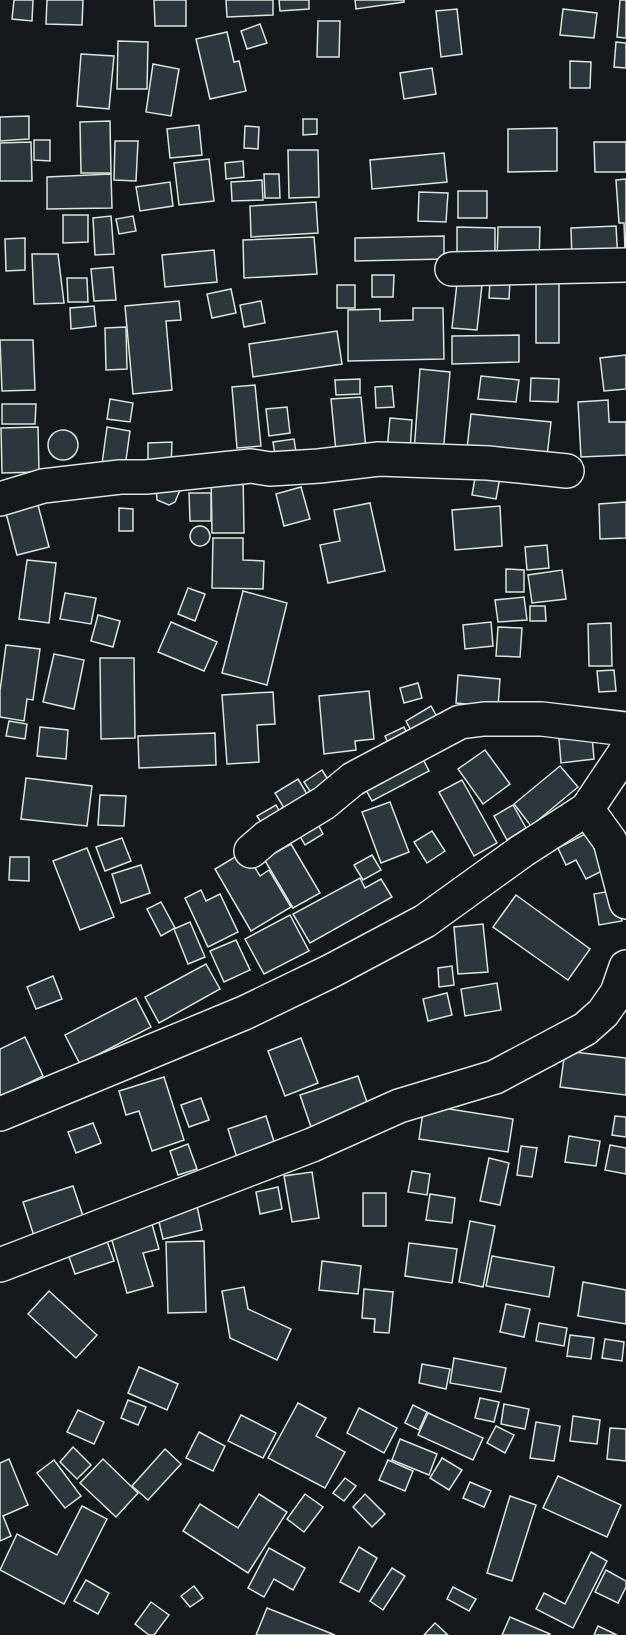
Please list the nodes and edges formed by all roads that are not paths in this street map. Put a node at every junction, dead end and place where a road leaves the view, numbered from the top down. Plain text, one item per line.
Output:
1 (626, 265) edge
2 (452, 269) dead end
3 (567, 471) dead end
4 (0, 499) edge
5 (626, 729) edge
6 (626, 751) edge
7 (586, 809) junction
8 (251, 851) dead end
9 (626, 902) edge
10 (626, 967) edge
11 (0, 1114) edge
12 (0, 1265) edge

1 - 2 street
3 - 4 street
5 - 8 street
6 - 7 street
7 - 9 street
7 - 11 street
10 - 12 street

